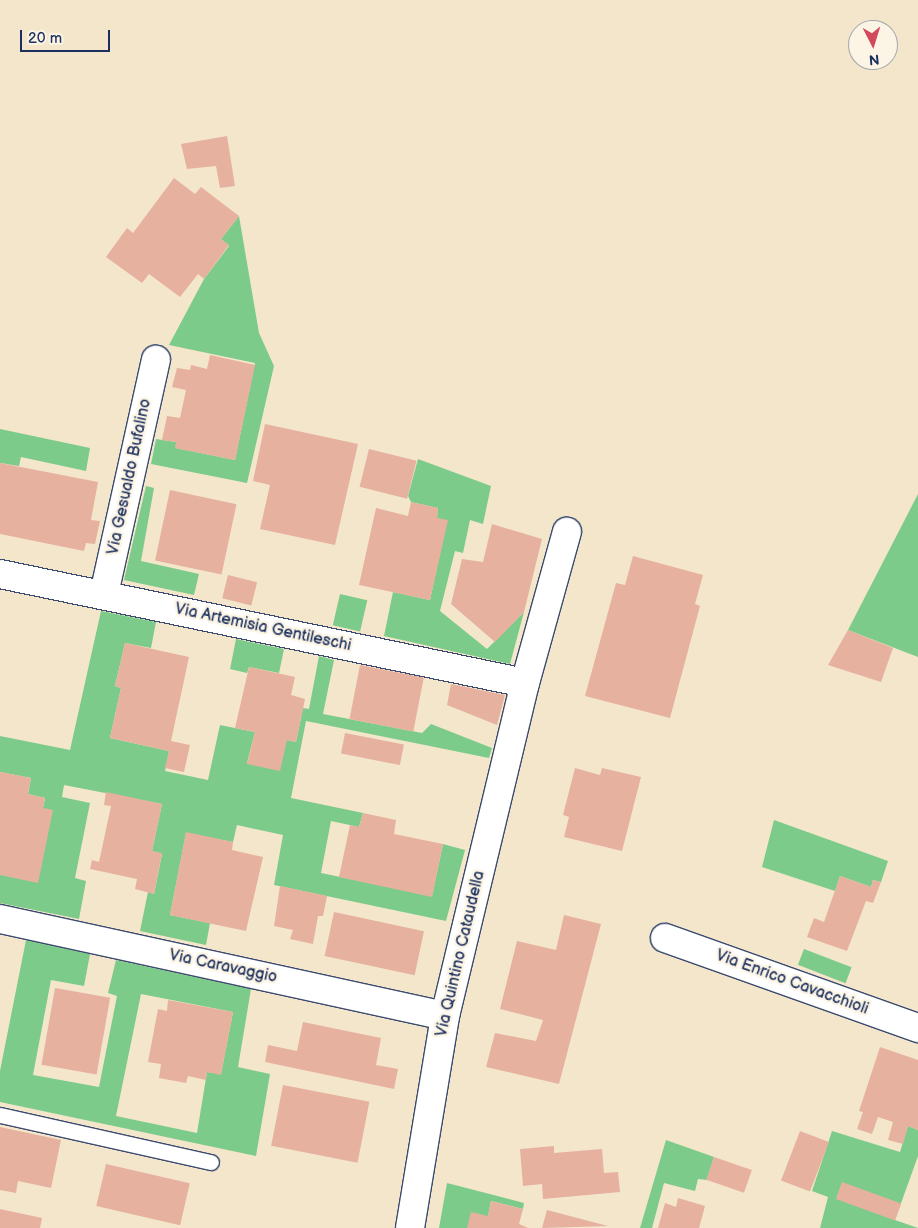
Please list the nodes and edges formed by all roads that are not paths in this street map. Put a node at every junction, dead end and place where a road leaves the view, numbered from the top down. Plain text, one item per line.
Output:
1 (156, 360) dead end
2 (567, 532) dead end
3 (0, 574) edge
4 (104, 594) junction
5 (526, 683) junction
6 (0, 919) edge
7 (666, 938) dead end
8 (445, 1016) junction
9 (918, 1028) edge
10 (0, 1115) edge
11 (211, 1162) dead end
12 (410, 1228) edge

1 - 4 street, Via Gesualdo Bufalino
2 - 5 street, Via Quintino Cataudella
3 - 4 street, Via Artemisia Gentileschi
4 - 5 street, Via Artemisia Gentileschi
5 - 8 street, Via Quintino Cataudella
6 - 8 street, Via Caravaggio
7 - 9 street, Via Enrico Cavacchioli
8 - 12 street, Via Quintino Cataudella
10 - 11 lane

